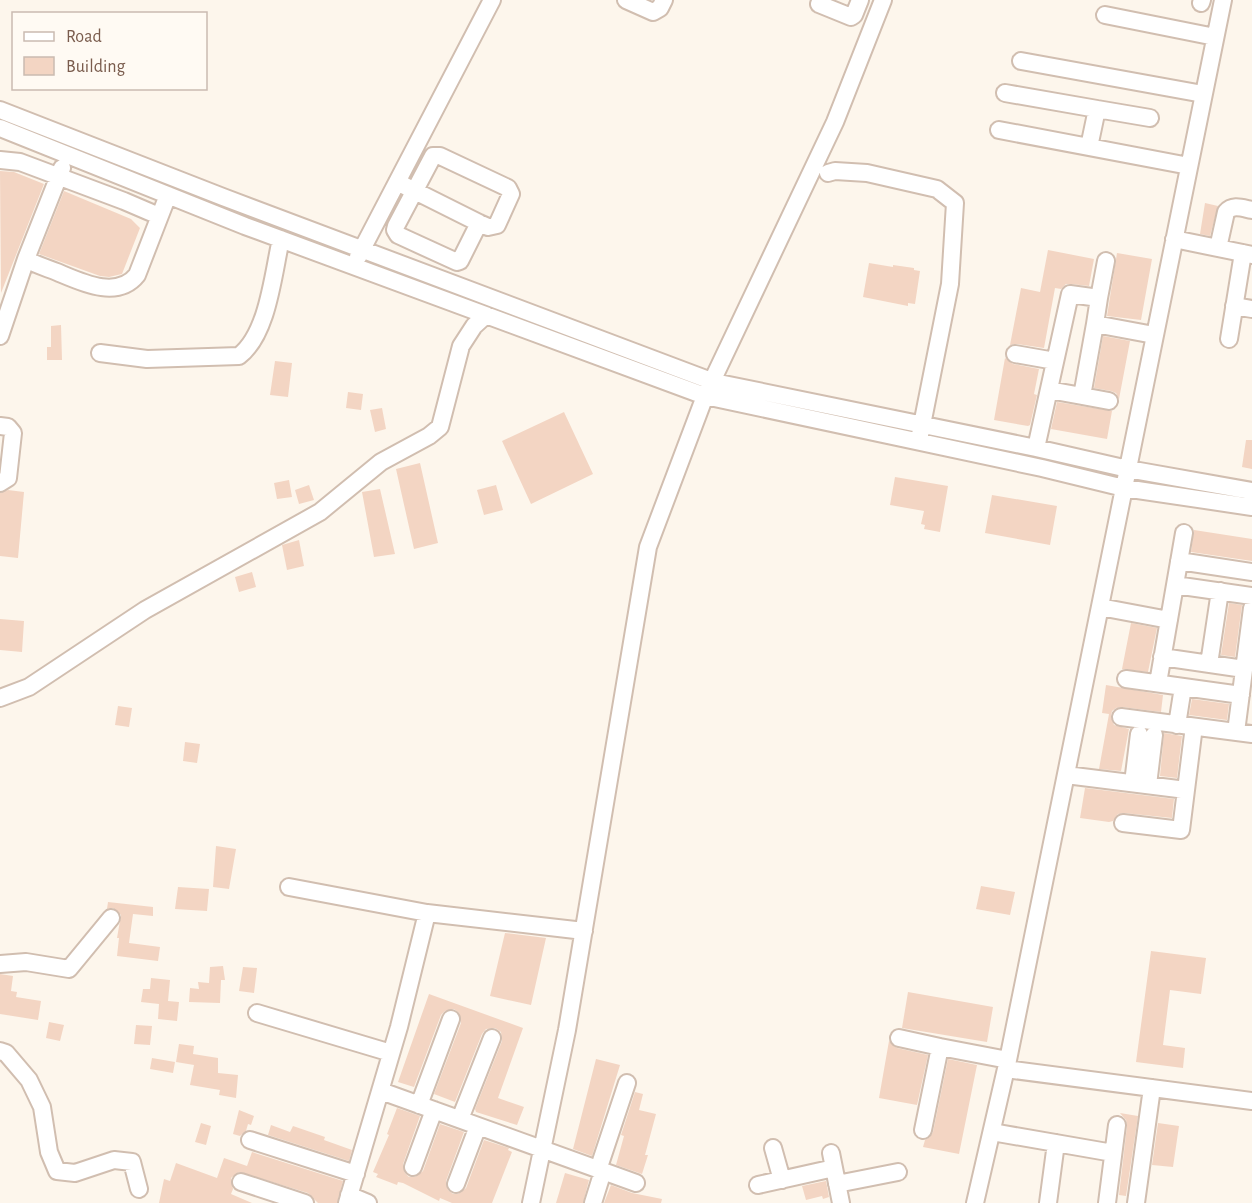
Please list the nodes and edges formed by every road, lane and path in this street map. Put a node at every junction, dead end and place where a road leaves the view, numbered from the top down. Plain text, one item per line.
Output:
1 (492, 0) edge
2 (626, 0) edge
3 (664, 0) edge
4 (860, 0) edge
5 (883, 0) edge
6 (1223, 0) edge
7 (817, 2) edge
8 (1105, 15) dead end
9 (1215, 37) junction
10 (1021, 60) dead end
11 (1005, 93) dead end
12 (1203, 94) junction
13 (1097, 109) junction
14 (0, 110) edge
15 (1150, 118) dead end
16 (0, 128) edge
17 (999, 130) dead end
18 (1089, 147) junction
19 (68, 155) junction
20 (0, 160) edge
21 (1189, 166) junction
22 (828, 173) dead end
23 (58, 177) junction
24 (397, 182) junction
25 (414, 190) junction
26 (168, 195) junction
27 (1252, 210) edge
28 (159, 216) junction
29 (479, 223) junction
30 (281, 239) junction
31 (1174, 239) junction
32 (1218, 248) junction
33 (362, 249) junction
34 (1248, 254) edge
35 (26, 259) junction
36 (1106, 261) dead end
37 (354, 266) junction
38 (1099, 298) junction
39 (1234, 306) junction
40 (1252, 309) edge
41 (486, 315) junction
42 (1095, 324) junction
43 (1154, 335) junction
44 (0, 336) edge
45 (1229, 339) dead end
46 (100, 354) dead end
47 (1015, 354) dead end
48 (1054, 361) junction
49 (709, 389) junction
50 (1048, 390) junction
51 (1082, 396) junction
52 (1109, 401) dead end
53 (0, 426) edge
54 (921, 434) junction
55 (1036, 447) junction
56 (1128, 469) junction
57 (0, 483) edge
58 (1124, 488) junction
59 (1252, 491) edge
60 (1252, 507) edge
61 (1184, 533) dead end
62 (1179, 561) junction
63 (1252, 572) edge
64 (1175, 585) junction
65 (1220, 591) junction
66 (1252, 596) edge
67 (1100, 607) junction
68 (1252, 608) edge
69 (1169, 620) junction
70 (1162, 657) junction
71 (1209, 664) junction
72 (1247, 667) edge
73 (1126, 679) dead end
74 (1158, 684) junction
75 (1183, 687) junction
76 (1241, 695) junction
77 (0, 698) edge
78 (1121, 717) dead end
79 (1177, 725) junction
80 (1244, 733) edge
81 (1146, 734) dead end
82 (1193, 734) dead end
83 (1066, 775) junction
84 (1140, 784) junction
85 (1186, 790) junction
86 (1123, 823) dead end
87 (289, 887) dead end
88 (427, 913) junction
89 (111, 918) dead end
90 (584, 931) junction
91 (0, 964) edge
92 (257, 1013) dead end
93 (451, 1019) dead end
94 (492, 1038) dead end
95 (899, 1038) dead end
96 (940, 1047) junction
97 (0, 1051) edge
98 (391, 1053) junction
99 (1007, 1065) junction
100 (627, 1083) dead end
101 (1152, 1088) junction
102 (381, 1091) junction
103 (1252, 1101) edge
104 (427, 1107) junction
105 (460, 1119) junction
106 (1117, 1125) dead end
107 (478, 1126) junction
108 (923, 1130) dead end
109 (992, 1132) junction
110 (250, 1140) dead end
111 (1056, 1143) junction
112 (773, 1148) dead end
113 (541, 1149) junction
114 (1113, 1153) junction
115 (413, 1167) dead end
116 (834, 1169) junction
117 (601, 1171) junction
118 (898, 1172) dead end
119 (356, 1174) junction
120 (782, 1180) junction
121 (241, 1182) dead end
122 (456, 1184) dead end
123 (636, 1184) dead end
124 (758, 1185) dead end
125 (139, 1190) dead end
126 (348, 1199) edge
127 (305, 1203) edge
128 (368, 1203) edge
129 (531, 1203) edge
130 (593, 1203) edge
131 (842, 1203) edge
132 (975, 1203) edge
133 (1048, 1203) edge
134 (1107, 1203) edge
135 (1136, 1203) edge

1 - 24 street
2 - 3 street
4 - 7 street
5 - 49 street
6 - 9 street
8 - 9 street
9 - 12 street
10 - 12 street
11 - 13 street
12 - 21 street
13 - 15 street
13 - 18 street
14 - 33 street
16 - 19 street
17 - 18 street
18 - 21 street
19 - 23 street
19 - 26 street
20 - 23 street
21 - 31 street
22 - 54 street
23 - 28 street
23 - 35 street
24 - 25 street
24 - 33 street
25 - 29 street
25 - 29 street
25 - 29 street
26 - 28 street
26 - 30 street
27 - 32 street
28 - 35 street
30 - 37 street
30 - 46 street
31 - 32 street
31 - 43 street
32 - 34 street
33 - 37 street
33 - 49 street
34 - 39 street
35 - 44 street
36 - 38 street
37 - 41 street
38 - 42 street
38 - 48 street
39 - 40 street
39 - 45 street
41 - 49 street
41 - 77 street
42 - 43 street
42 - 51 street
43 - 56 street
47 - 48 street
48 - 50 street
49 - 54 street
49 - 90 street
50 - 51 street
50 - 55 street
51 - 52 street
53 - 57 street
54 - 55 street
54 - 58 street
55 - 56 street
56 - 58 street
56 - 59 street
58 - 60 street
58 - 67 street
61 - 62 street
62 - 63 street
62 - 64 street
64 - 65 street
64 - 69 street
65 - 66 street
65 - 71 street
67 - 69 street
67 - 83 street
68 - 72 street
69 - 70 street
70 - 71 street
70 - 74 street
71 - 72 street
72 - 76 street
73 - 74 street
74 - 75 street
75 - 76 street
75 - 79 street
76 - 80 street
78 - 79 street
79 - 80 street
81 - 84 street
82 - 85 street
83 - 84 street
83 - 99 street
84 - 85 street
85 - 86 street
87 - 88 street
88 - 90 street
88 - 98 street
89 - 91 street
90 - 113 street
92 - 98 street
93 - 104 street
94 - 105 street
95 - 96 street
96 - 99 street
96 - 108 street
97 - 125 street
98 - 102 street
99 - 101 street
99 - 109 street
100 - 117 street
101 - 103 street
101 - 135 street
102 - 104 street
102 - 119 street
104 - 105 street
104 - 115 street
105 - 107 street
106 - 114 street
107 - 113 street
107 - 122 street
109 - 111 street
109 - 132 street
110 - 119 street
111 - 114 street
111 - 133 street
112 - 120 street
113 - 117 street
113 - 129 street
114 - 134 street
116 - 118 street
116 - 120 street
116 - 131 street
117 - 123 street
117 - 130 street
119 - 126 street
120 - 124 street
121 - 127 street
126 - 128 street

